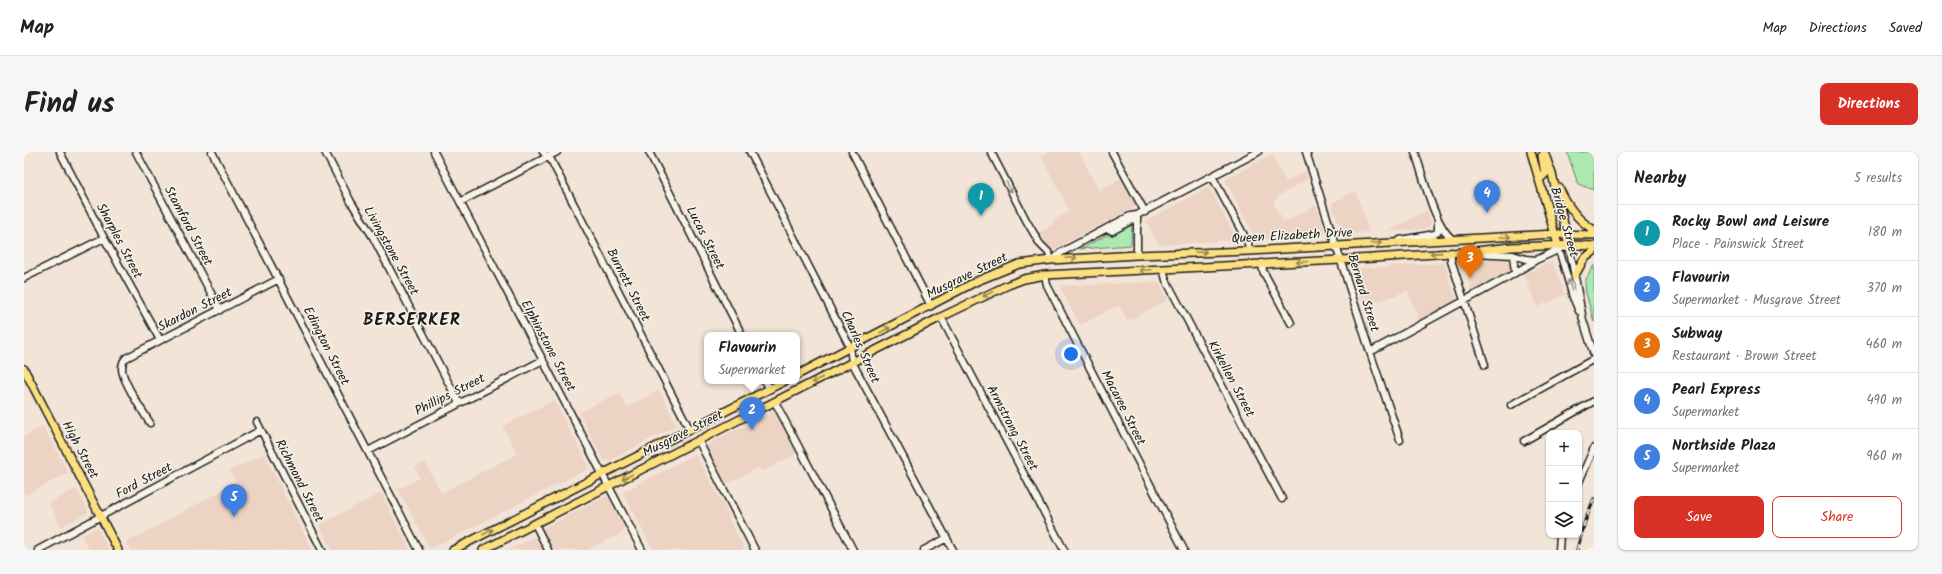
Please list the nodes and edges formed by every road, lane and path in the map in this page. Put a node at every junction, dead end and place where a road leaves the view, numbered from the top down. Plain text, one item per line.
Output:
1 (60, 152) edge
2 (136, 152) edge
3 (212, 152) edge
4 (325, 152) edge
5 (434, 152) edge
6 (557, 152) edge
7 (649, 152) edge
8 (750, 152) edge
9 (852, 152) edge
10 (991, 152) edge
11 (1112, 152) edge
12 (1258, 152) edge
13 (1306, 152) edge
14 (1416, 152) edge
15 (1531, 152) edge
16 (1543, 152) edge
17 (545, 154) edge
18 (1538, 174) junction
19 (1552, 174) junction
20 (1212, 176) junction
21 (460, 202) junction
22 (1145, 212) junction
23 (1137, 215) junction
24 (1438, 220) junction
25 (1594, 230) edge
26 (1555, 234) junction
27 (1566, 234) junction
28 (1594, 235) edge
29 (104, 238) junction
30 (1452, 240) junction
31 (1390, 243) junction
32 (1337, 245) junction
33 (1569, 245) junction
34 (1594, 246) edge
35 (1559, 247) junction
36 (1249, 251) junction
37 (1594, 251) edge
38 (1451, 252) junction
39 (1467, 252) junction
40 (1137, 255) junction
41 (1513, 255) junction
42 (1053, 259) junction
43 (1341, 260) junction
44 (1536, 260) junction
45 (1019, 264) joint
46 (1262, 264) junction
47 (1163, 269) junction
48 (1515, 273) junction
49 (1045, 275) junction
50 (1575, 275) junction
51 (24, 278) edge
52 (279, 279) junction
53 (1024, 279) joint
54 (1464, 300) junction
55 (931, 306) junction
56 (220, 310) junction
57 (941, 316) junction
58 (1583, 320) junction
59 (1291, 323) dead end
60 (740, 332) edge
61 (160, 340) junction
62 (850, 347) junction
63 (1370, 352) junction
64 (1594, 355) edge
65 (1594, 359) edge
66 (543, 360) junction
67 (852, 362) junction
68 (1485, 365) dead end
69 (24, 369) edge
70 (800, 373) edge
71 (768, 384) edge
72 (779, 384) edge
73 (770, 389) junction
74 (775, 402) junction
75 (1594, 402) edge
76 (459, 403) junction
77 (1511, 405) dead end
78 (257, 422) dead end
79 (150, 423) dead end
80 (261, 430) junction
81 (690, 430) junction
82 (698, 440) junction
83 (1400, 440) dead end
84 (1524, 441) dead end
85 (1594, 448) edge
86 (368, 451) junction
87 (603, 474) junction
88 (1582, 475) edge
89 (609, 486) junction
90 (1282, 499) dead end
91 (101, 516) junction
92 (534, 524) junction
93 (947, 538) junction
94 (1560, 538) edge
95 (115, 542) junction
96 (38, 550) edge
97 (118, 550) edge
98 (121, 550) edge
99 (322, 550) edge
100 (419, 550) edge
101 (453, 550) edge
102 (484, 550) edge
103 (548, 550) edge
104 (642, 550) edge
105 (755, 550) edge
106 (853, 550) edge
107 (924, 550) edge
108 (953, 550) edge
109 (1064, 550) edge
110 (1184, 550) edge
111 (1559, 550) edge

1 - 29 street, Sharples Street
2 - 56 street, Stamford Street
3 - 52 street, Edington Street
4 - 76 street, Livingstone Street
5 - 21 street, Elphinstone Street
6 - 17 street
7 - 60 street, Lucas Street
8 - 62 street, Charles Street
9 - 55 street
10 -> 42 street
11 - 22 street
12 - 20 street
13 - 32 street, Bernard Street
14 - 24 street
15 - 18 main road, Bridge Street
16 - 18 main road
16 - 19 main road, Bridge Street
17 - 21 street
17 - 81 street, Burnett Street
18 - 26 main road, Bridge Street
19 - 25 main road
19 - 27 main road, Bridge Street
20 - 22 street
20 - 36 street
21 - 66 street, Elphinstone Street
22 - 23 street
23 - 40 street
23 - 42 street
24 - 30 street
24 - 31 street
26 - 27 main road, Queen Elizabeth Drive
30 -> 26 main road, Queen Elizabeth Drive
26 - 35 main road, Bridge Street
27 - 28 main road, Queen Elizabeth Drive
27 - 33 main road, Bridge Street
29 - 51 street
29 - 61 street, Sharples Street
30 - 31 main road, Queen Elizabeth Drive
32 -> 31 main road, Queen Elizabeth Drive
32 - 36 main road, Queen Elizabeth Drive
32 - 43 street, Bernard Street
33 - 34 main road, Queen Elizabeth Drive
33 - 35 main road, Queen Elizabeth Drive
33 - 50 street, Bridge Street
35 - 39 main road, Queen Elizabeth Drive
35 - 44 street, Queen Elizabeth Drive
58 -> 35 street, Bridge Street
40 -> 36 main road, Queen Elizabeth Drive
37 - 50 main road
38 - 39 main road, Queen Elizabeth Drive
38 -> 43 main road, Queen Elizabeth Drive
38 - 54 street
39 - 41 street, Queen Elizabeth Drive
42 -> 40 main road, Queen Elizabeth Drive
41 - 44 street, Queen Elizabeth Drive
41 - 48 street
42 - 45 main road, Queen Elizabeth Drive
43 -> 46 main road, Queen Elizabeth Drive
43 - 63 street, Bernard Street
44 - 48 street
45 - 55 main road, Musgrave Street
46 - 47 main road, Queen Elizabeth Drive
46 - 59 street
47 -> 49 main road, Queen Elizabeth Drive
47 - 90 street, Kirkellen Street
48 - 54 street
49 - 53 main road, Queen Elizabeth Drive
49 - 110 street, Macaree Street
50 - 58 street, Bridge Street
52 - 56 street, Skardon Street
52 - 86 street, Edington Street
53 -> 57 main road, Musgrave Street
54 - 63 street
54 - 68 street
62 -> 55 main road, Musgrave Street
56 - 61 street, Skardon Street
57 - 67 main road, Musgrave Street
57 - 109 street, Armstrong Street
58 - 64 street, Bridge Street
61 - 79 street, Skardon Street
62 - 67 street, Charles Street
62 - 70 main road, Musgrave Street
63 - 83 street, Bernard Street
65 - 77 street
66 - 76 street, Phillips Street
66 - 87 street, Elphinstone Street
67 -> 74 main road, Musgrave Street
67 - 93 street, Charles Street
69 - 91 main road, High Street
71 - 73 street
72 - 73 main road, Musgrave Street
73 - 81 main road, Musgrave Street
74 - 82 main road, Musgrave Street
74 - 106 street
75 - 84 street
76 - 86 street, Phillips Street
78 - 80 street, Richmond Street
80 - 91 street, Ford Street
80 - 99 street, Richmond Street
81 - 87 main road, Musgrave Street
82 -> 89 main road, Musgrave Street
82 - 105 street
85 - 88 street
86 - 100 street, Edington Street
87 - 89 street, Elphinstone Street
101 -> 87 main road, Musgrave Street
89 - 92 main road, Musgrave Street
89 - 104 street, Elphinstone Street
91 - 95 main road, High Street
91 - 96 street, Ford Street
92 - 102 main road, Musgrave Street
92 - 103 street
93 - 107 street
93 - 108 street, Charles Street
94 - 111 street
95 - 97 main road, High Street
95 - 98 main road, High Street

